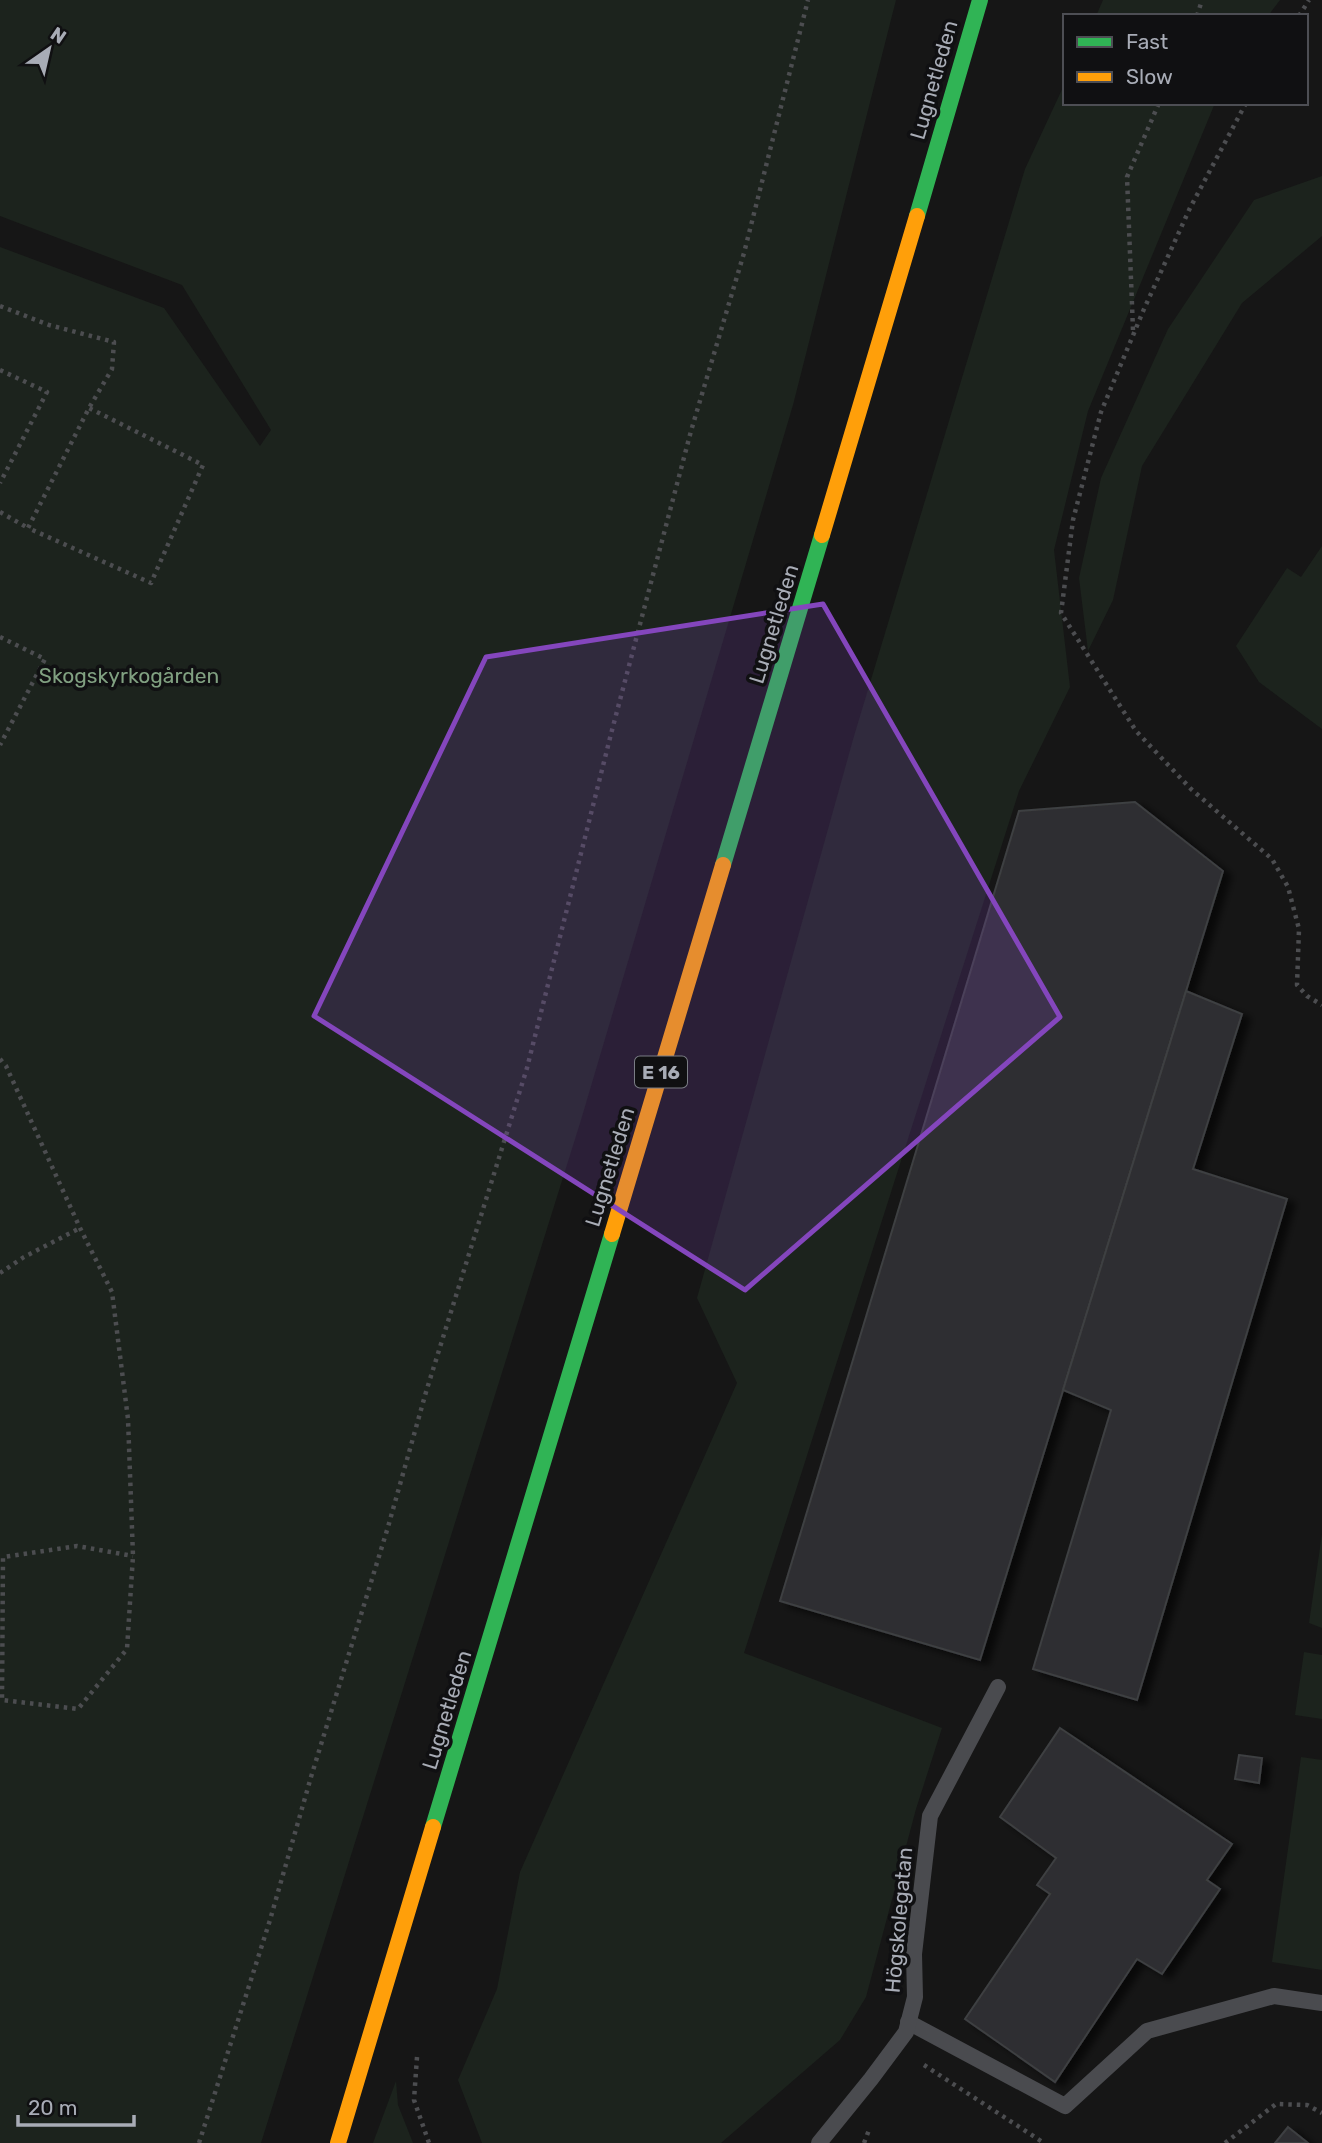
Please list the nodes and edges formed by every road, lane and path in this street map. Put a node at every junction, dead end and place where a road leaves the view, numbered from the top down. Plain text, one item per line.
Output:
1 (808, 0) edge
2 (980, 0) edge
3 (1158, 105) edge
4 (1245, 105) edge
5 (0, 306) edge
6 (1133, 334) junction
7 (0, 370) edge
8 (89, 408) junction
9 (0, 483) edge
10 (0, 512) edge
11 (28, 528) junction
12 (0, 637) edge
13 (0, 746) edge
14 (1322, 1004) edge
15 (0, 1059) edge
16 (79, 1228) junction
17 (0, 1273) edge
18 (133, 1556) junction
19 (998, 1687) dead end
20 (1322, 2003) edge
21 (908, 2022) junction
22 (895, 2046) junction
23 (417, 2057) dead end
24 (1322, 2113) edge
25 (199, 2143) edge
26 (338, 2143) edge
27 (429, 2143) edge
28 (819, 2143) edge
29 (1044, 2143) edge
30 (1225, 2143) edge

1 - 25 path
2 - 26 highway, Lugnetleden / E 16
3 - 6 path
4 - 6 path
5 - 8 path
6 - 14 path
7 - 9 path
8 - 11 path
8 - 11 path
10 - 11 path
12 - 13 path
15 - 16 path
16 - 17 path
16 - 18 path
18 - 18 path
19 - 21 lane, Högskolegatan
20 - 21 lane
21 - 22 lane, Högskolegatan
22 - 28 lane, Högskolegatan
22 - 29 path
23 - 27 path
24 - 30 path

